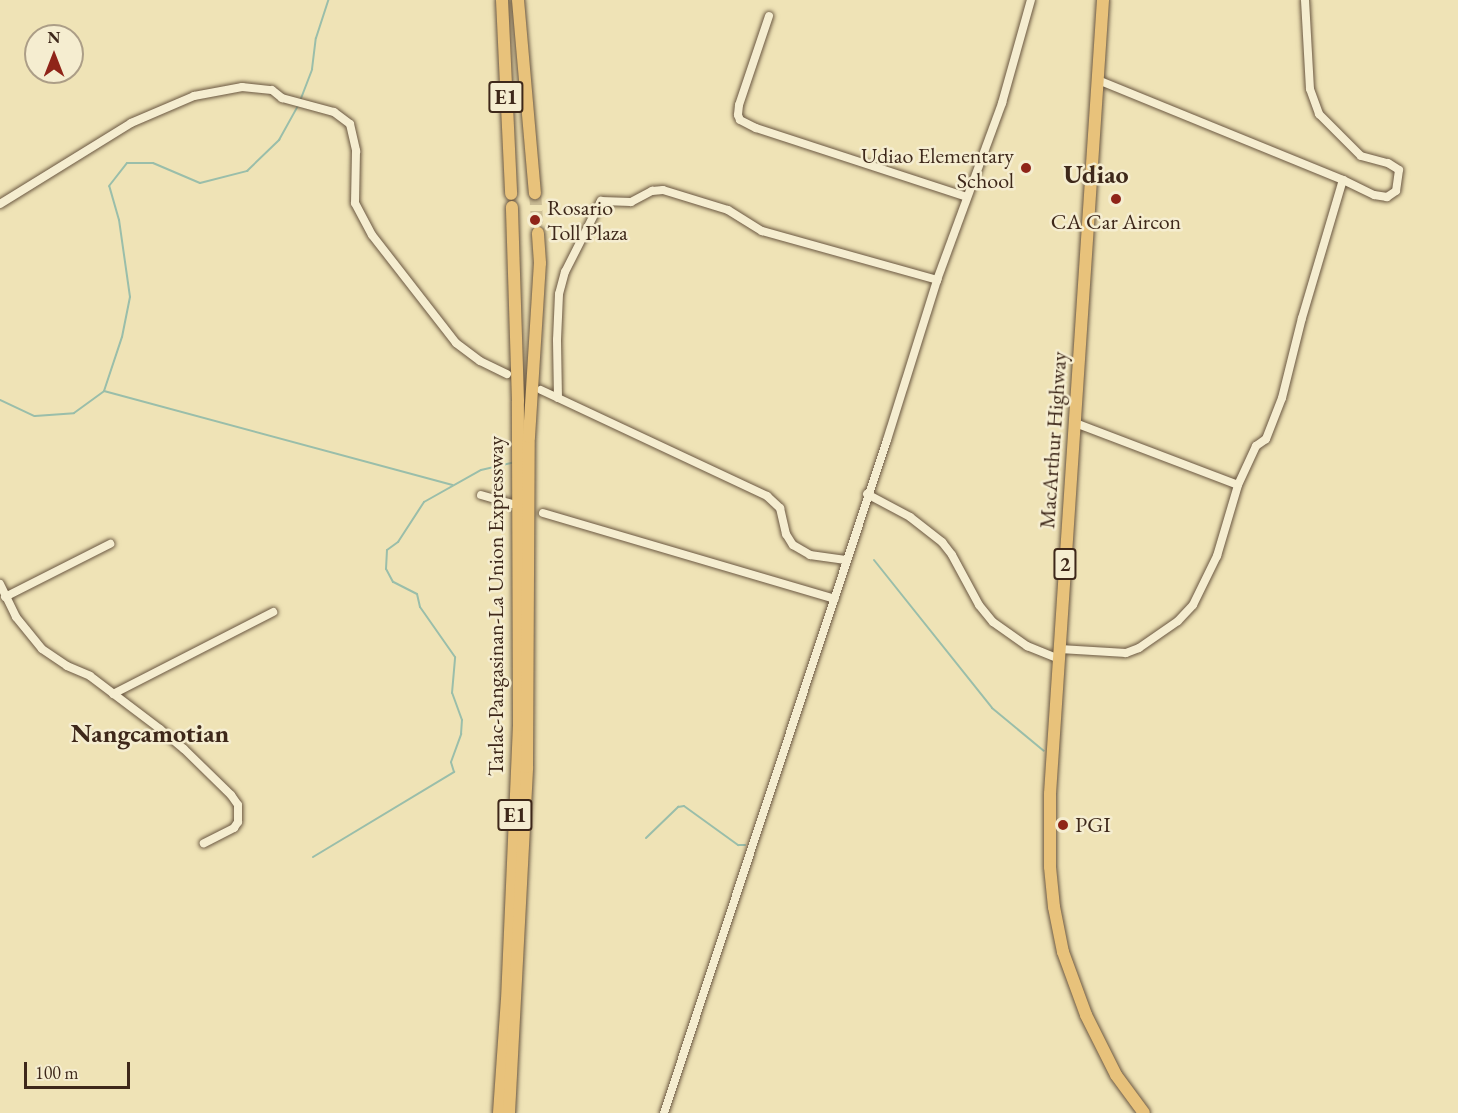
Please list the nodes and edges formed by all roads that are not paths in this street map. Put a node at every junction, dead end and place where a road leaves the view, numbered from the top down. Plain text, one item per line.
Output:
1 (502, 0) edge
2 (518, 0) edge
3 (1031, 0) edge
4 (1103, 0) edge
5 (1305, 0) edge
6 (769, 15) dead end
7 (1098, 80) junction
8 (1344, 180) junction
9 (535, 193) tunnel mouth
10 (511, 194) dead end
11 (967, 197) junction
12 (0, 204) edge
13 (512, 207) dead end
14 (538, 233) tunnel mouth
15 (937, 280) junction
16 (507, 374) dead end
17 (542, 390) dead end
18 (558, 398) junction
19 (1075, 423) junction
20 (1238, 485) junction
21 (867, 494) junction
22 (482, 495) dead end
23 (512, 504) dead end
24 (543, 513) dead end
25 (110, 544) dead end
26 (846, 560) junction
27 (0, 584) edge
28 (5, 597) junction
29 (835, 599) junction
30 (273, 612) dead end
31 (1060, 654) junction
32 (113, 694) junction
33 (204, 843) dead end
34 (499, 1113) edge
35 (509, 1113) edge
36 (664, 1113) edge
37 (1144, 1113) edge

1 - 10 highway, E1
2 - 9 highway, E1
3 - 11 street
4 - 7 highway, MacArthur Highway / 2
5 - 8 street
6 - 11 street
7 - 8 street
7 - 19 highway, MacArthur Highway / 2
8 - 20 street
11 - 15 street
12 - 16 street
13 - 34 highway, Tarlac-Pangasinan-La Union Expressway / E1
14 - 35 highway, Tarlac-Pangasinan-La Union Expressway / E1
15 - 18 street
15 - 21 street
17 - 18 street
18 - 26 street
19 - 20 street
19 - 31 highway, MacArthur Highway / 2
20 - 31 street
21 - 26 street
21 - 31 street
22 - 23 street
24 - 29 street
25 - 28 street
26 - 29 street
27 - 28 street
28 - 32 street
29 - 36 street
30 - 32 street
31 - 37 highway, MacArthur Highway / 2
32 - 33 street

